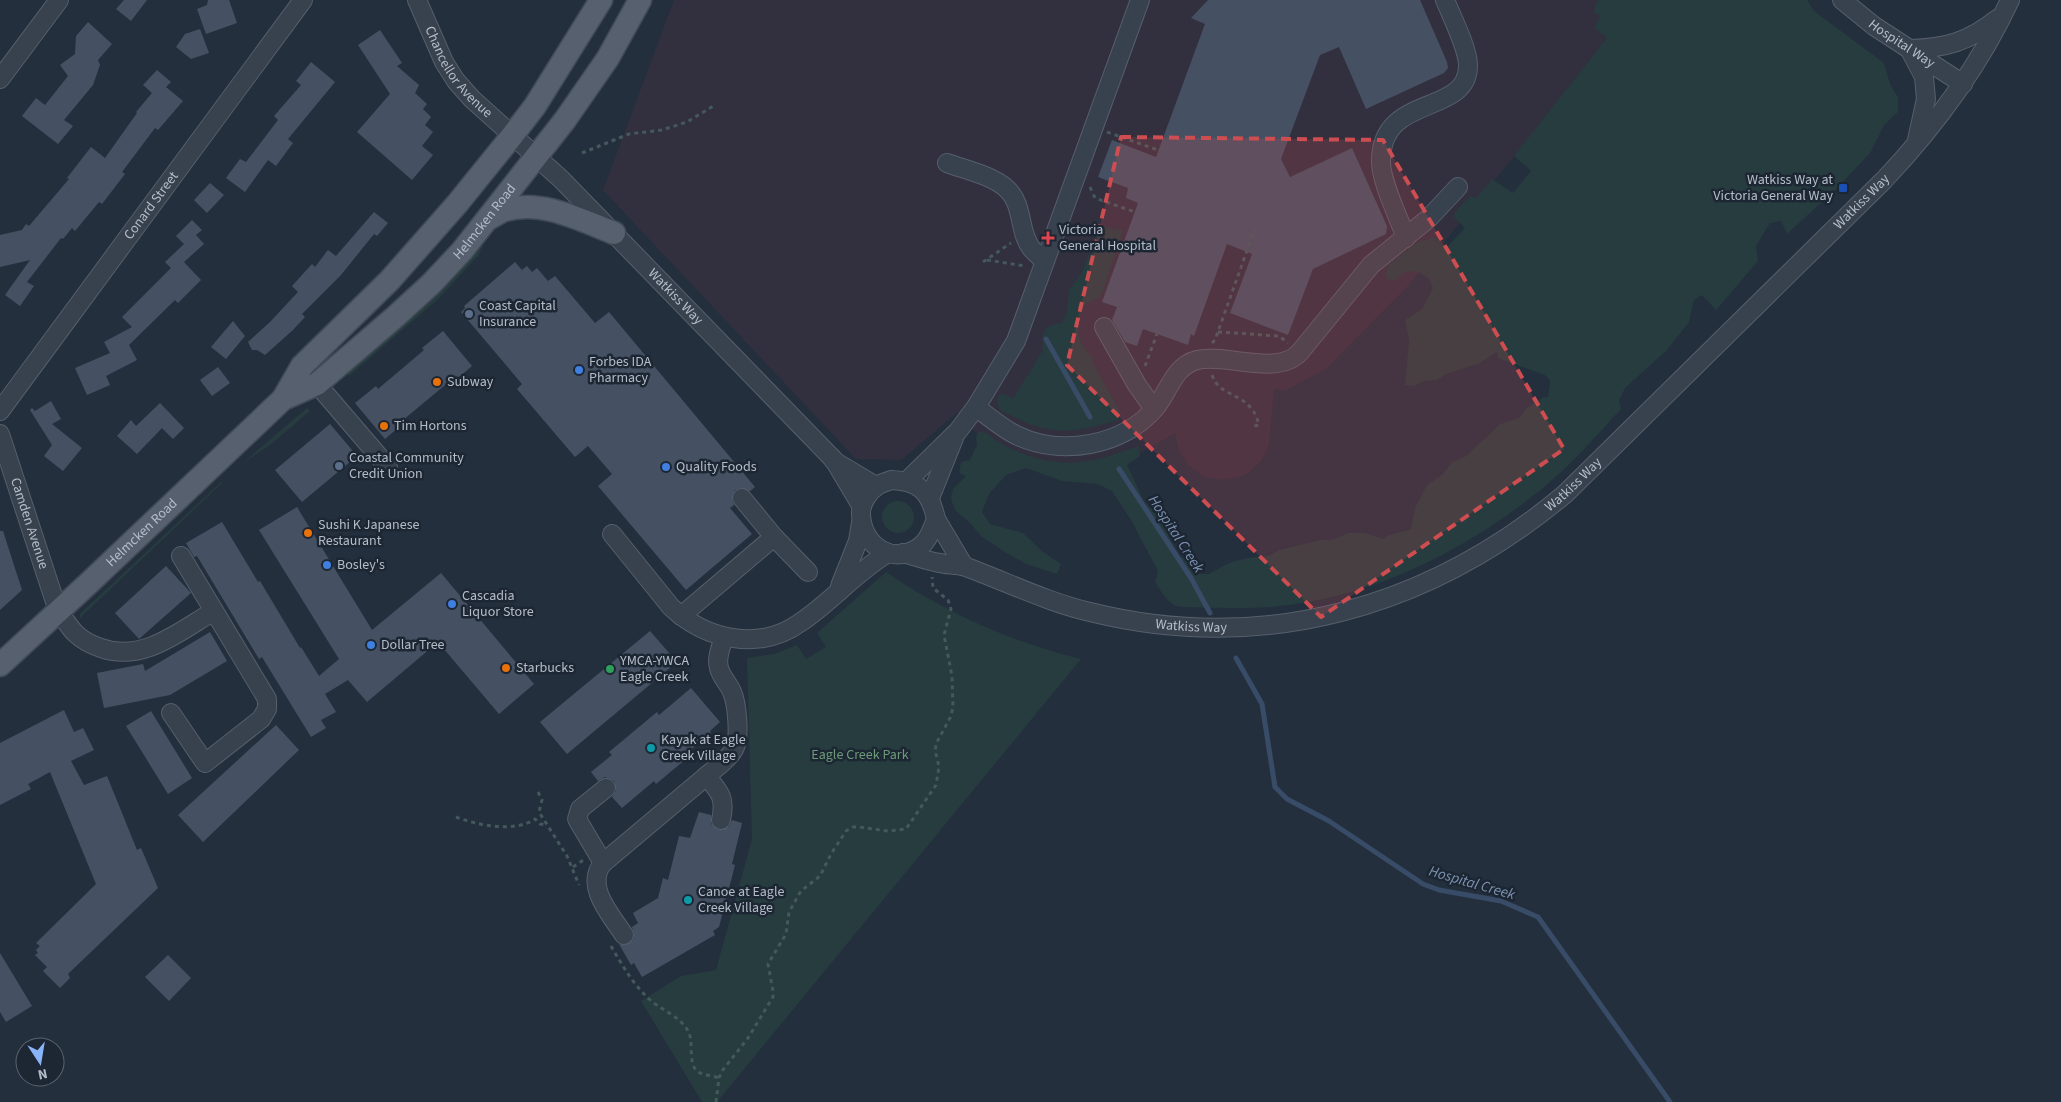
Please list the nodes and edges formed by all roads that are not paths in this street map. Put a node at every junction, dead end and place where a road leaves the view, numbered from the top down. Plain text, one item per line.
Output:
1 (59, 0) edge
2 (303, 0) edge
3 (416, 0) edge
4 (601, 0) edge
5 (640, 0) edge
6 (1140, 0) edge
7 (1445, 0) edge
8 (1842, 0) edge
9 (2008, 6) edge
10 (1910, 50) junction
11 (0, 79) edge
12 (1963, 84) junction
13 (512, 136) junction
14 (1915, 147) junction
15 (536, 157) junction
16 (947, 163) dead end
17 (1458, 187) dead end
18 (487, 219) junction
19 (614, 232) junction
20 (1406, 238) junction
21 (1038, 264) junction
22 (1104, 327) dead end
23 (317, 384) junction
24 (283, 399) junction
25 (976, 407) junction
26 (1154, 409) junction
27 (0, 411) edge
28 (958, 431) junction
29 (0, 434) edge
30 (834, 460) junction
31 (388, 467) dead end
32 (907, 481) junction
33 (876, 486) junction
34 (742, 498) dead end
35 (930, 498) junction
36 (861, 515) junction
37 (936, 519) junction
38 (612, 534) dead end
39 (774, 537) junction
40 (896, 553) junction
41 (180, 556) dead end
42 (964, 566) junction
43 (808, 572) dead end
44 (836, 593) junction
45 (58, 611) junction
46 (214, 611) junction
47 (681, 616) junction
48 (724, 637) junction
49 (0, 665) edge
50 (171, 713) dead end
51 (706, 776) junction
52 (606, 788) dead end
53 (720, 820) dead end
54 (603, 863) junction
55 (617, 940) road end

1 - 11 street
2 - 27 street, Conard Street
3 - 13 street, Chancellor Avenue
4 - 13 main road, Helmcken Road
5 - 15 main road, Helmcken Road
6 - 21 street
7 - 20 street
8 - 10 street, Hospital Way
9 - 10 street
9 - 12 street, Watkiss Way
10 - 12 street, Hospital Way
10 - 14 street
12 - 14 street, Watkiss Way
13 - 15 street, Watkiss Way
13 - 24 main road, Helmcken Road
14 - 42 street, Watkiss Way
15 - 18 main road, Helmcken Road
15 - 19 street, Watkiss Way
16 - 21 street
17 - 20 street
18 - 19 main road
18 - 23 main road, Helmcken Road
19 - 30 street, Watkiss Way
20 - 26 street
21 - 25 street
22 - 26 street
23 - 24 main road, Helmcken Road
23 - 31 street
24 - 45 main road, Helmcken Road
25 - 26 street
25 - 28 street
28 - 32 street
28 - 35 street
29 - 45 street, Camden Avenue
30 - 33 street, Watkiss Way
30 - 36 street, Watkiss Way
32 - 33 street
32 - 35 street
33 - 36 street
34 - 39 street
35 - 37 street
36 - 40 street
36 - 44 street
37 - 40 street
37 - 42 street
38 - 47 street
39 - 43 street
39 - 47 street
40 - 42 street, Watkiss Way
40 - 44 street
41 - 46 street
44 - 48 street
45 - 46 street, Camden Avenue
45 - 49 main road, Helmcken Road
46 - 50 street
47 - 48 street
48 - 51 street
51 - 53 street
51 - 54 street
52 - 54 street
54 - 55 street

